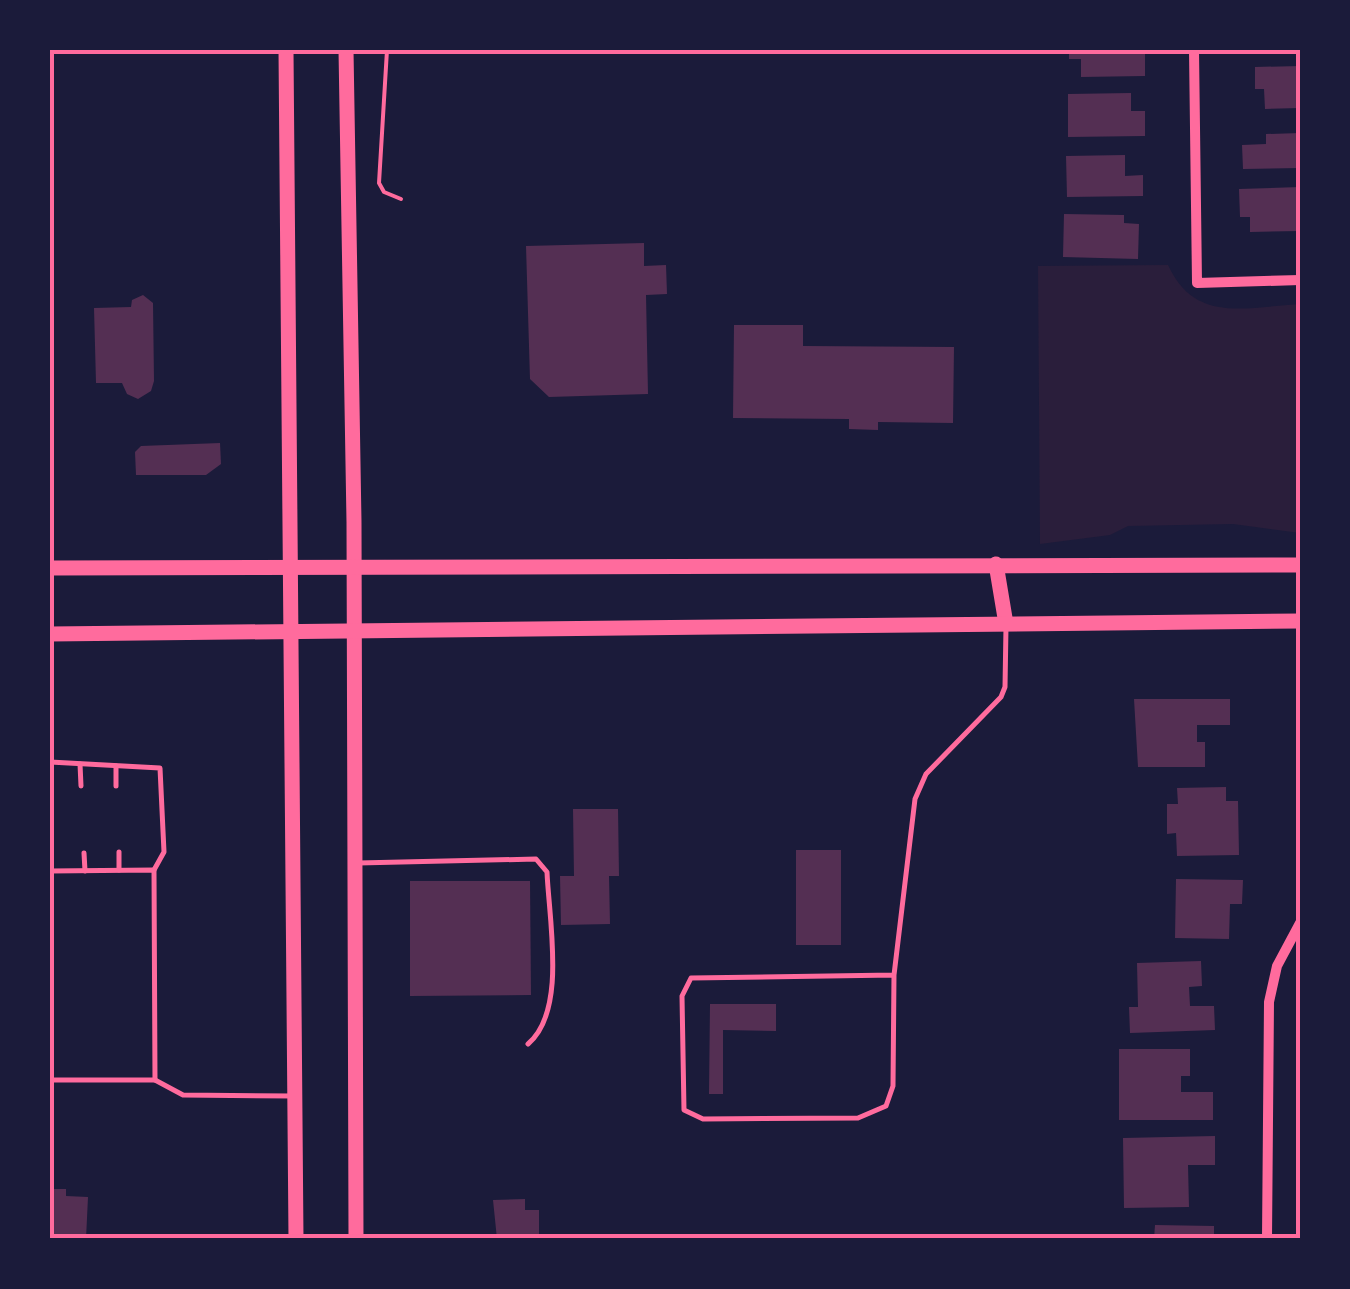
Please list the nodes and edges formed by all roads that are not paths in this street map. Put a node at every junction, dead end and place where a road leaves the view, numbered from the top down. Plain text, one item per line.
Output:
1 (286, 50) edge
2 (346, 50) edge
3 (1194, 50) edge
4 (1300, 280) edge
5 (996, 564) junction
6 (1300, 565) edge
7 (354, 567) junction
8 (50, 568) edge
9 (291, 568) junction
10 (1300, 621) edge
11 (1006, 624) junction
12 (354, 631) junction
13 (291, 632) junction
14 (50, 634) edge
15 (50, 762) edge
16 (80, 764) junction
17 (116, 766) junction
18 (81, 786) dead end
19 (116, 786) dead end
20 (119, 852) dead end
21 (84, 853) dead end
22 (355, 863) junction
23 (119, 870) junction
24 (154, 870) junction
25 (50, 871) edge
26 (85, 871) junction
27 (1300, 923) edge
28 (894, 975) junction
29 (528, 1044) dead end
30 (50, 1080) edge
31 (155, 1080) junction
32 (295, 1096) junction
33 (296, 1239) edge
34 (356, 1239) edge
35 (1267, 1239) edge

1 - 9 main road
2 - 7 main road
3 - 4 street
5 - 6 main road
5 - 7 main road
5 - 11 main road
7 - 9 main road
7 - 12 main road
8 - 9 main road
9 - 13 main road
10 - 11 main road
11 - 12 main road
11 - 28 lane
12 - 13 main road
12 - 22 main road
13 - 14 main road
13 - 32 main road
15 - 16 lane
16 - 17 lane
16 - 18 lane
17 - 19 lane
17 - 24 lane
20 - 23 lane
21 - 26 lane
22 - 29 lane
22 - 34 main road
23 - 24 lane
23 - 26 lane
24 - 31 lane
25 - 26 lane
27 - 35 street
28 - 28 lane
30 - 31 lane
31 - 32 lane
32 - 33 main road

